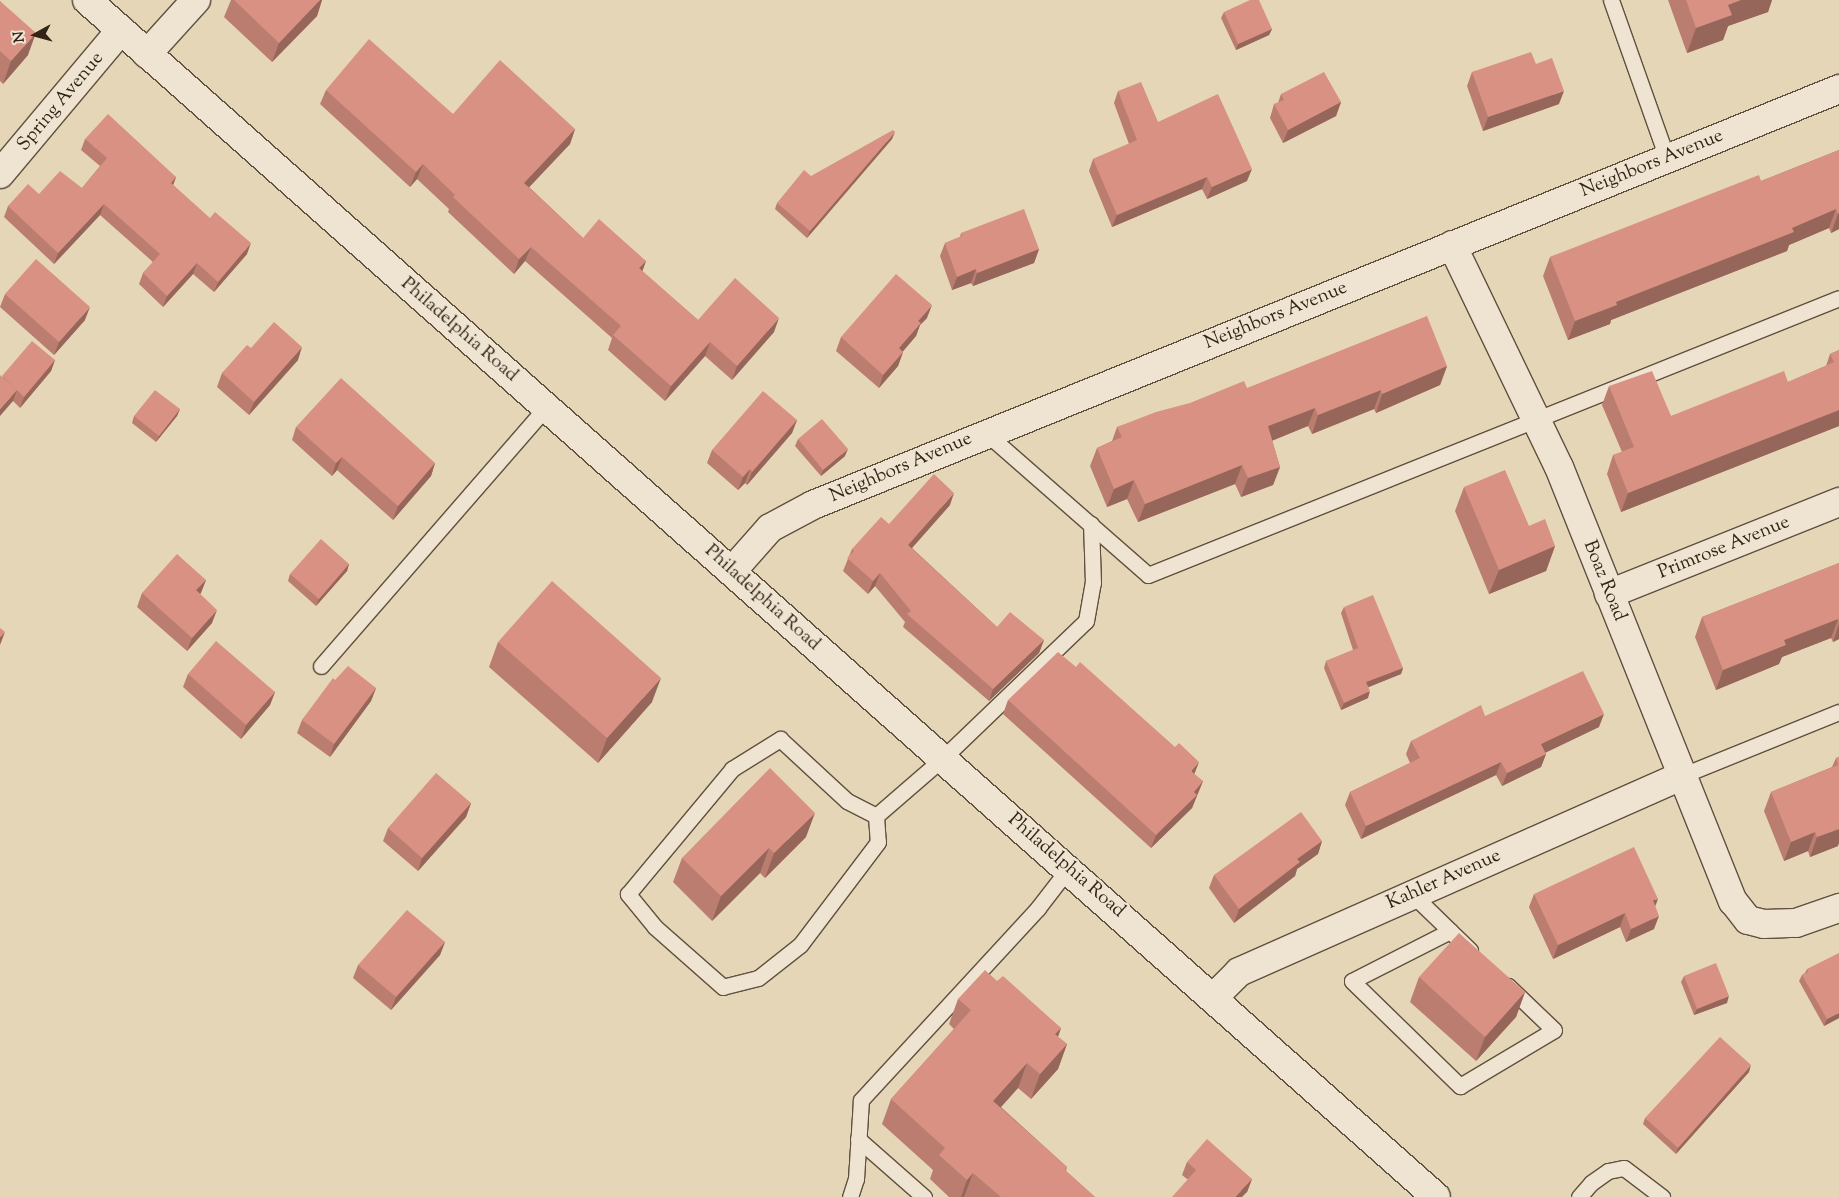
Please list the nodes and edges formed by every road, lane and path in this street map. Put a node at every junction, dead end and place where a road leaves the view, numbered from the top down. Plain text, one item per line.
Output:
1 (87, 0) edge
2 (196, 0) edge
3 (1611, 0) edge
4 (120, 30) junction
5 (147, 54) junction
6 (1839, 89) edge
7 (1667, 158) junction
8 (0, 174) edge
9 (1452, 245) junction
10 (1839, 298) edge
11 (546, 407) junction
12 (1536, 419) junction
13 (986, 433) junction
14 (1839, 502) edge
15 (1091, 524) junction
16 (732, 571) junction
17 (1609, 594) junction
18 (321, 666) dead end
19 (1839, 712) edge
20 (943, 758) junction
21 (1681, 776) junction
22 (876, 816) junction
23 (1068, 869) junction
24 (1412, 894) junction
25 (1839, 908) edge
26 (1450, 931) junction
27 (1484, 964) edge
28 (1498, 977) edge
29 (1214, 997) junction
30 (858, 1139) junction
31 (850, 1197) edge
32 (924, 1197) edge
33 (1436, 1197) edge
34 (1579, 1197) edge
35 (1662, 1197) edge

1 - 4 street, Philadelphia Road
2 - 5 street
3 - 7 lane
4 - 5 street, Philadelphia Road
4 - 8 street, Spring Avenue
5 - 11 street, Philadelphia Road
6 - 7 street, Neighbors Avenue
7 - 9 street, Neighbors Avenue
9 - 12 street, Boaz Road
9 - 13 street, Neighbors Avenue
10 - 12 lane
11 - 16 street, Philadelphia Road
11 - 18 lane
12 - 15 lane
12 - 17 street, Boaz Road
13 - 15 lane
13 - 16 street, Neighbors Avenue
14 - 17 street, Primrose Avenue
15 - 20 lane
16 - 20 street, Philadelphia Road
17 - 21 street, Boaz Road
19 - 21 lane
20 - 22 lane
20 - 23 street, Philadelphia Road
21 - 24 street, Kahler Avenue
21 - 25 street, Boaz Road
22 - 22 lane
23 - 29 street, Philadelphia Road
23 - 30 lane
24 - 26 lane
24 - 29 street, Kahler Avenue
26 - 27 lane
26 - 28 lane
29 - 33 street, Philadelphia Road
30 - 31 lane
30 - 32 lane
34 - 35 lane

